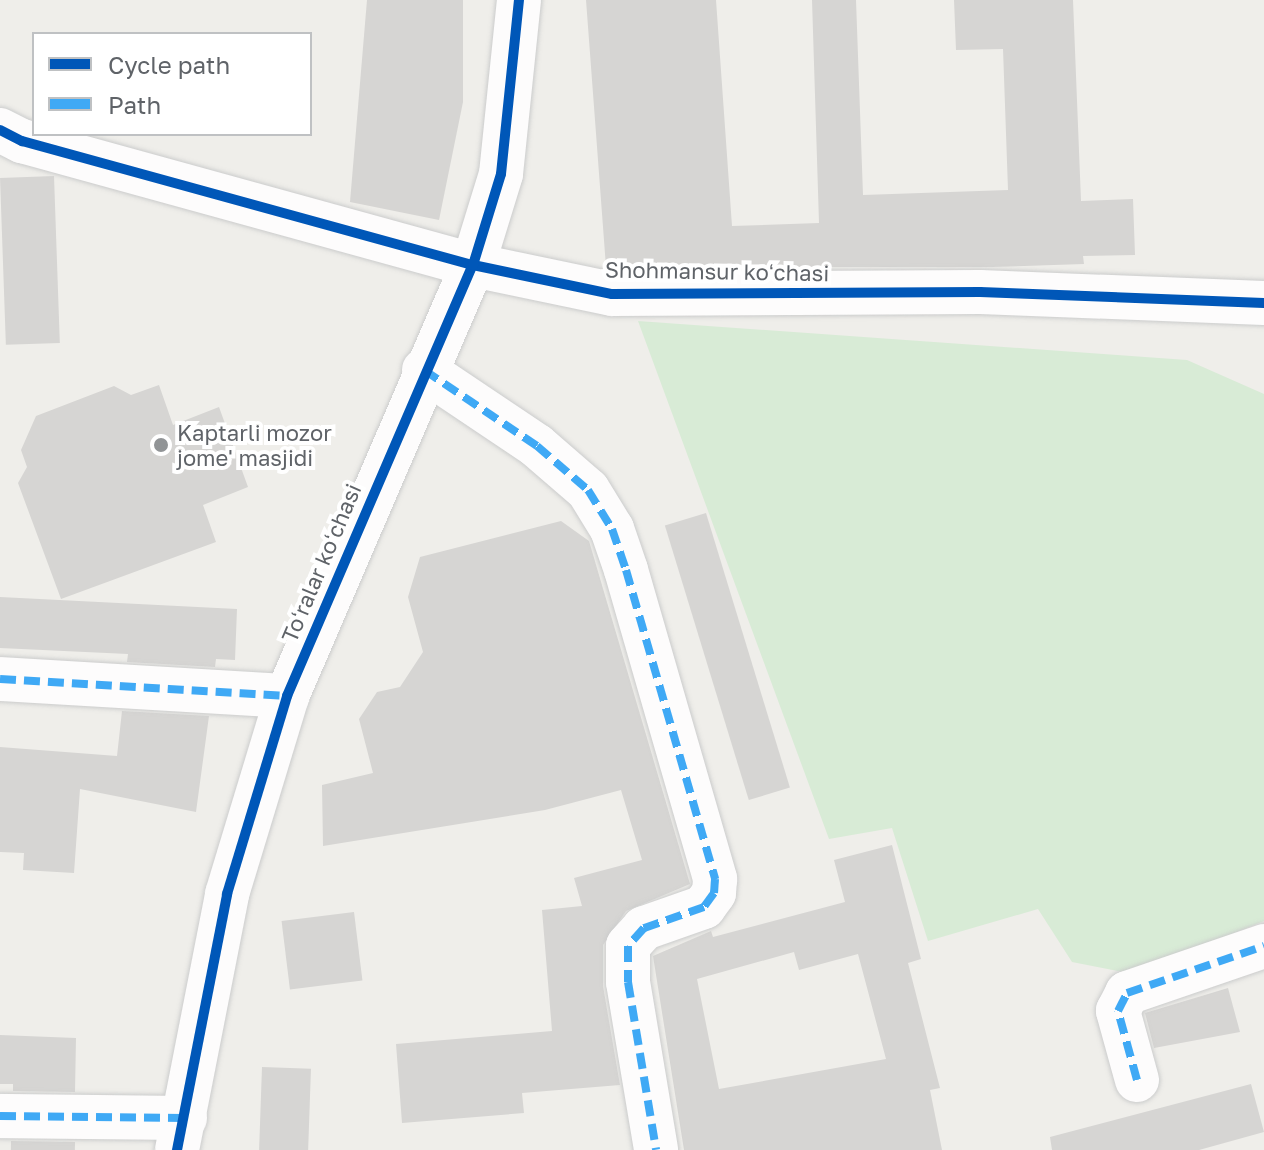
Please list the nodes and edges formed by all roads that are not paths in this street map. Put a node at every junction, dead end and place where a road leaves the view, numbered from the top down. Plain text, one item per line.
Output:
1 (519, 0) edge
2 (0, 130) edge
3 (473, 265) junction
4 (1264, 303) edge
5 (424, 370) junction
6 (0, 679) edge
7 (287, 696) junction
8 (1264, 946) edge
9 (1137, 1080) dead end
10 (0, 1116) edge
11 (181, 1134) edge
12 (656, 1150) edge

1 - 3 street, Toʻralar koʻchasi
2 - 3 street, Shohmansur koʻchasi
3 - 4 street, Shohmansur koʻchasi
3 - 5 street, Toʻralar koʻchasi
5 - 7 street, Toʻralar koʻchasi
5 - 12 street
6 - 7 street
7 - 11 street, Toʻralar koʻchasi
8 - 9 street
10 - 11 street

